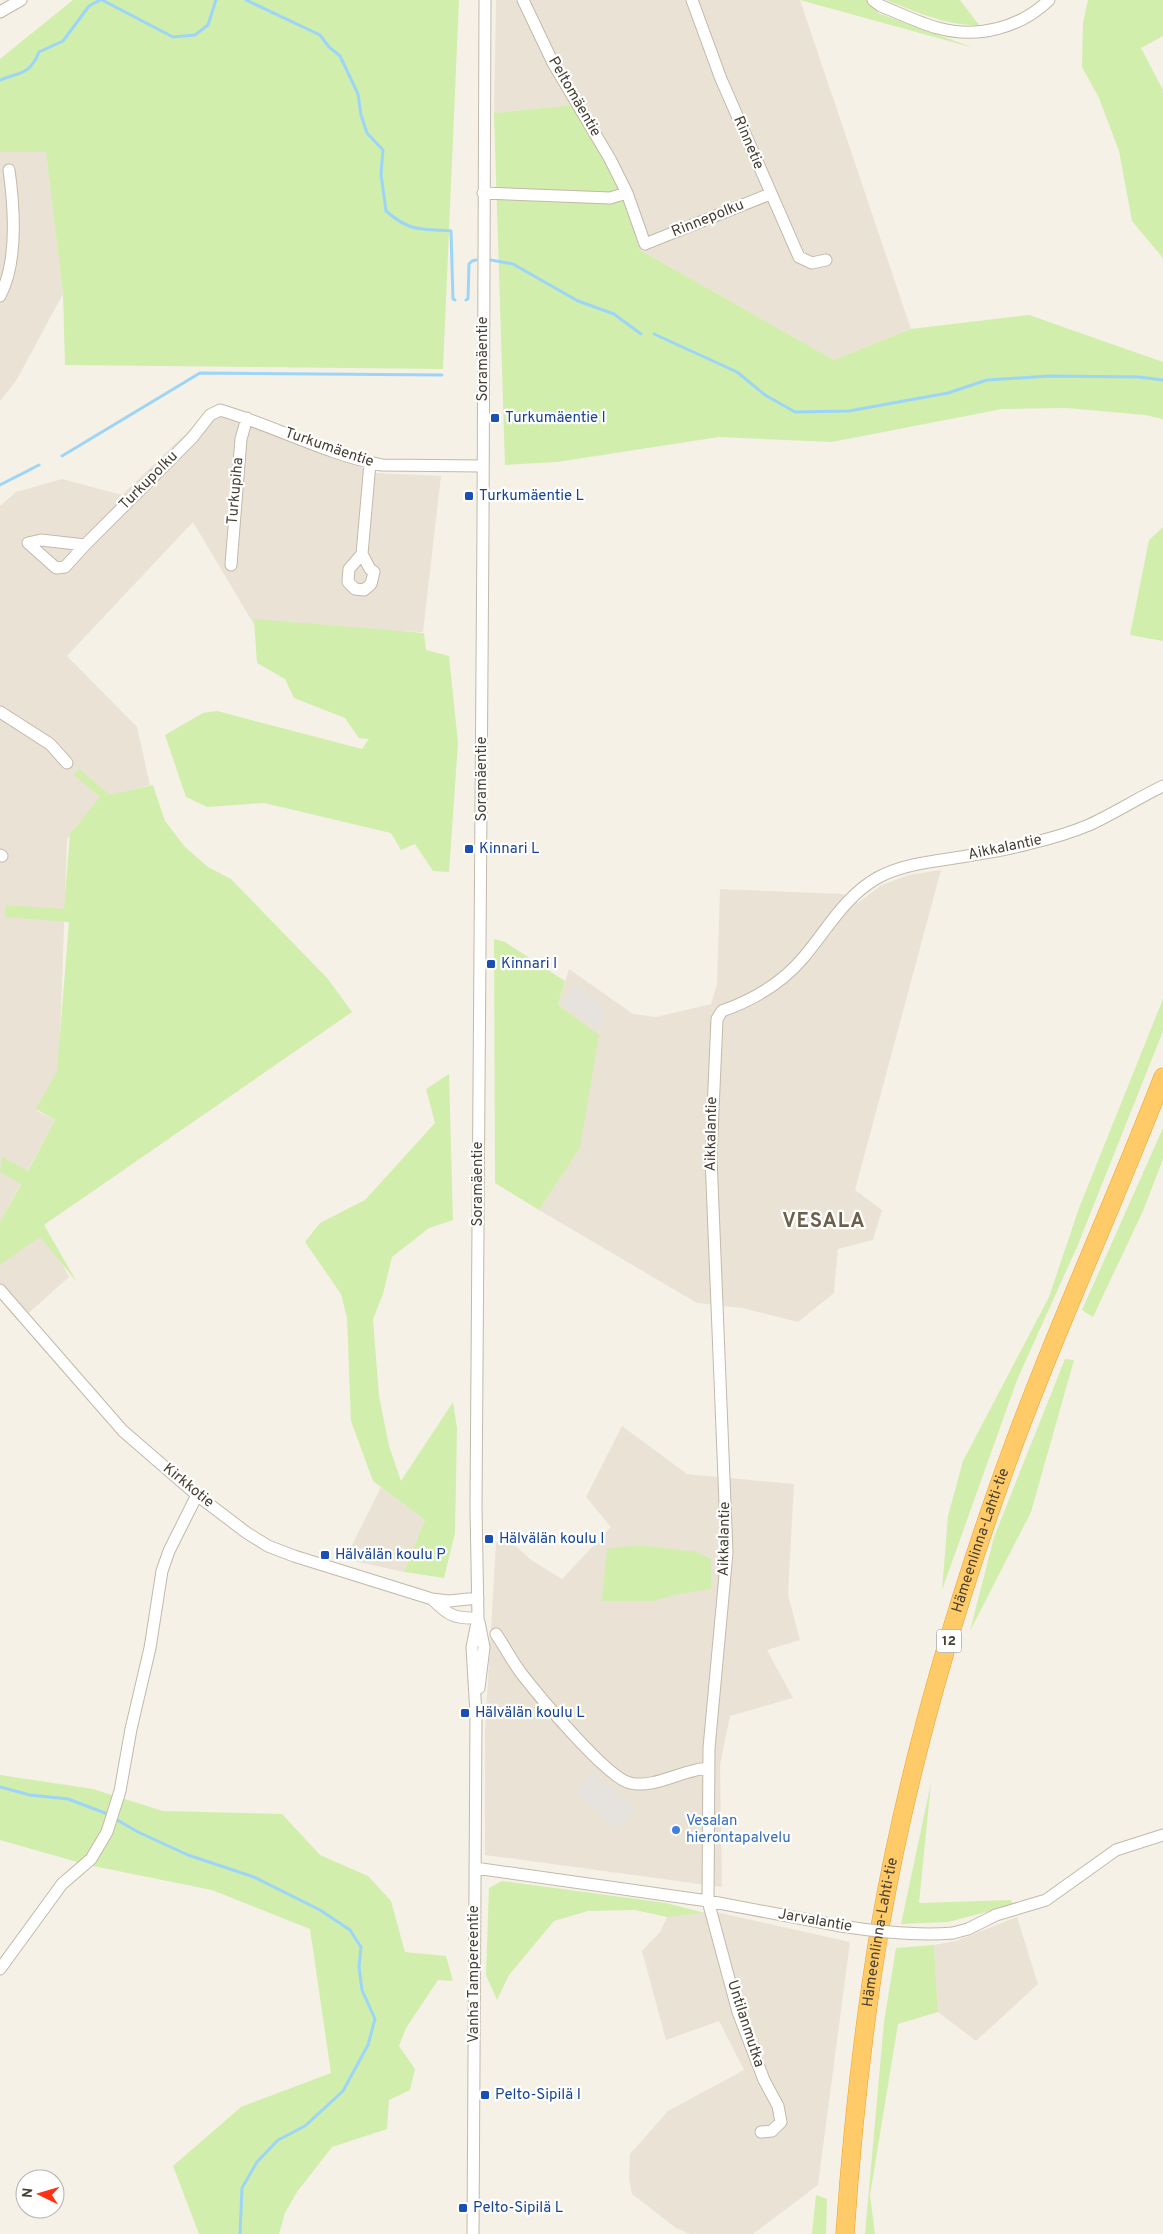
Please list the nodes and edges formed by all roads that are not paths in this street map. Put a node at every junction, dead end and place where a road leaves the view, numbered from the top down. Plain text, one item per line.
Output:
1 (21, 0) edge
2 (484, 0) edge
3 (523, 0) edge
4 (692, 0) edge
5 (873, 0) edge
6 (1049, 0) edge
7 (0, 12) edge
8 (9, 170) dead end
9 (627, 192) junction
10 (483, 193) junction
11 (770, 194) junction
12 (645, 244) joint
13 (826, 260) dead end
14 (0, 296) edge
15 (210, 415) joint
16 (247, 418) junction
17 (370, 463) junction
18 (483, 466) junction
19 (85, 545) dead end
20 (362, 554) dead end
21 (231, 565) dead end
22 (0, 712) edge
23 (67, 763) dead end
24 (1163, 786) edge
25 (1163, 1077) edge
26 (0, 1290) edge
27 (197, 1495) junction
28 (478, 1598) junction
29 (432, 1599) junction
30 (478, 1618) junction
31 (496, 1634) dead end
32 (708, 1768) junction
33 (1163, 1835) edge
34 (474, 1868) junction
35 (708, 1901) junction
36 (0, 1969) edge
37 (761, 2132) dead end
38 (473, 2234) edge
39 (846, 2234) edge

1 - 7 street
2 - 10 street, Soramäentie
3 - 9 street, Peltomäentie
4 - 11 street, Rinnetie
5 - 6 street
8 - 14 street
9 - 10 street
9 - 12 street, Peltomäentie
10 - 18 street, Soramäentie
11 - 12 street, Rinnepolku
11 - 13 street, Rinnetie
15 - 16 street, Turkumäentie
15 - 19 street, Turkupolku
16 - 17 street, Turkumäentie
16 - 21 street, Turkupiha
17 - 18 street, Turkumäentie
17 - 20 street
18 - 28 street, Soramäentie
22 - 23 street
24 - 32 street, Aikkalantie
25 - 39 highway, Hämeenlinna-Lahti-tie / 12
26 - 27 street, Kirkkotie
27 - 29 street, Kirkkotie
27 - 36 street
28 - 29 street, Kirkkotie
28 - 30 street, Soramäentie
29 - 30 street, Kirkkotie
30 - 34 street, Vanha Tampereentie
31 - 32 street
32 - 35 street, Aikkalantie
33 - 35 street, Jarvalantie, bridge
34 - 35 street, Jarvalantie
34 - 38 street, Vanha Tampereentie
35 - 37 street, Untilanmutka

